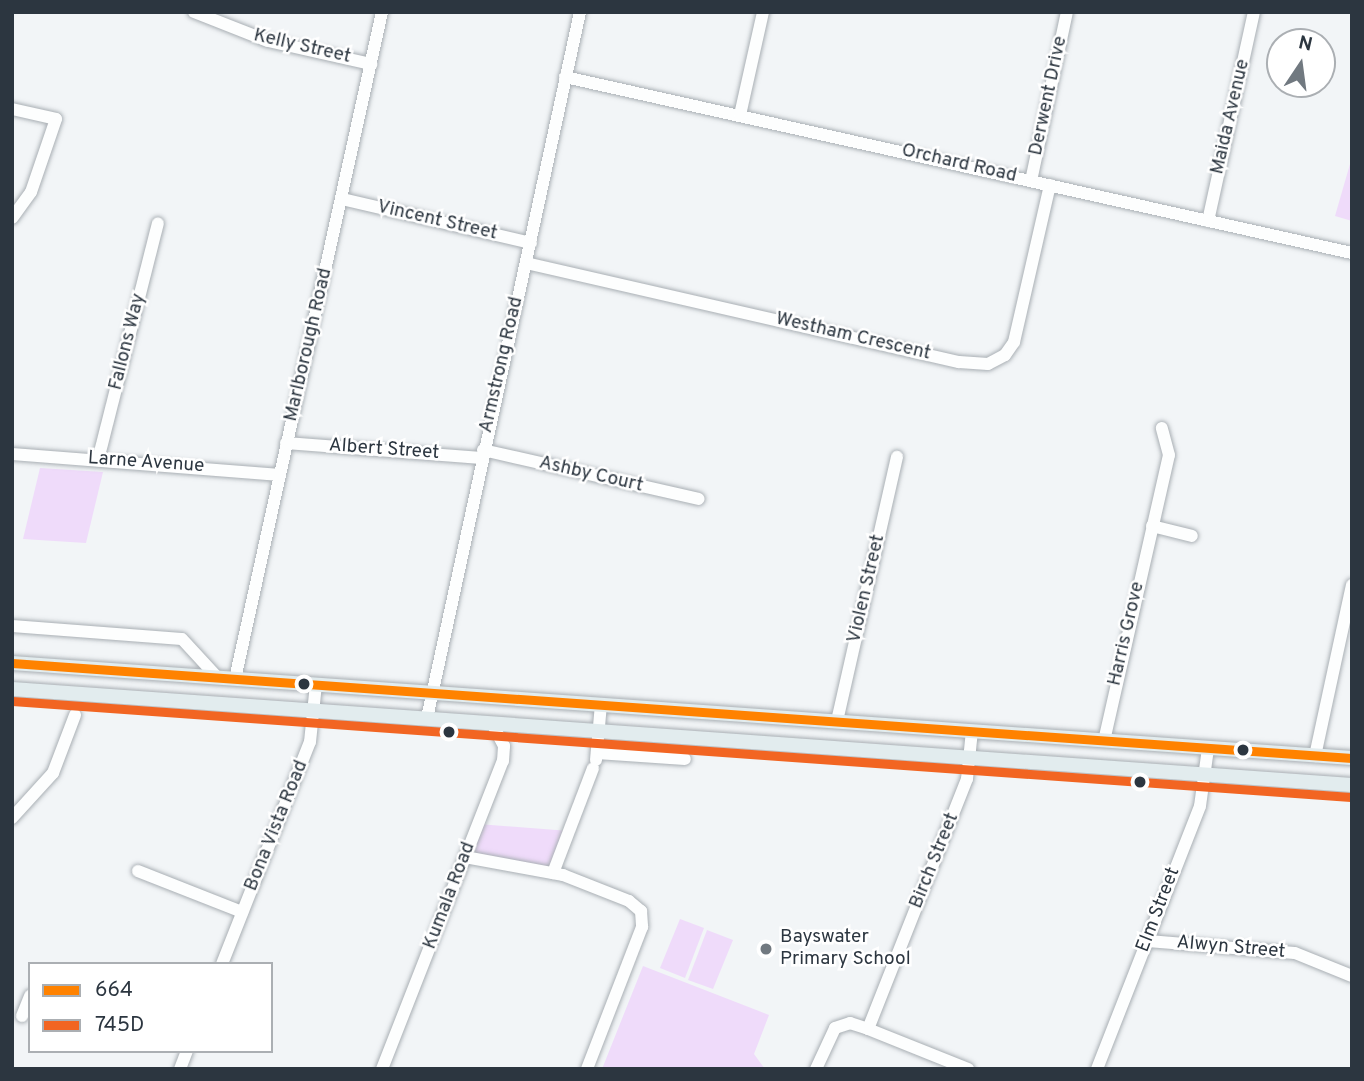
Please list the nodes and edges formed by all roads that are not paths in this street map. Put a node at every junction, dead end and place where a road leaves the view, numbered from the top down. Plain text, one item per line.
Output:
1 (194, 12) edge
2 (382, 12) edge
3 (580, 12) edge
4 (763, 12) edge
5 (1067, 12) edge
6 (1254, 12) edge
7 (371, 64) junction
8 (565, 77) junction
9 (12, 109) edge
10 (740, 115) junction
11 (1031, 181) junction
12 (1050, 185) junction
13 (342, 199) junction
14 (12, 218) edge
15 (1208, 221) junction
16 (158, 223) dead end
17 (531, 243) junction
18 (1352, 253) edge
19 (526, 262) junction
20 (1162, 428) dead end
21 (286, 443) junction
22 (12, 454) edge
23 (482, 454) junction
24 (897, 457) dead end
25 (98, 460) junction
26 (280, 475) junction
27 (699, 499) dead end
28 (1152, 526) junction
29 (1192, 536) dead end
30 (1352, 585) edge
31 (12, 626) edge
32 (12, 663) edge
33 (218, 678) junction
34 (235, 679) junction
35 (316, 684) junction
36 (12, 690) edge
37 (430, 691) junction
38 (601, 704) junction
39 (315, 711) junction
40 (75, 715) dead end
41 (427, 718) junction
42 (837, 721) junction
43 (492, 723) junction
44 (600, 731) junction
45 (972, 731) junction
46 (1104, 741) junction
47 (1208, 748) junction
48 (1348, 755) edge
49 (1315, 756) junction
50 (971, 758) junction
51 (685, 759) dead end
52 (595, 762) junction
53 (1205, 775) junction
54 (1352, 785) edge
55 (12, 818) edge
56 (465, 857) junction
57 (138, 871) dead end
58 (553, 873) junction
59 (242, 912) junction
60 (1148, 941) junction
61 (223, 962) edge
62 (1352, 976) edge
63 (28, 1001) edge
64 (22, 1016) dead end
65 (868, 1029) junction
66 (183, 1053) edge
67 (180, 1069) edge
68 (382, 1069) edge
69 (587, 1069) edge
70 (816, 1069) edge
71 (968, 1069) edge
72 (1097, 1069) edge

1 - 7 street, Kelly Street
2 - 7 street, Marlborough Road
3 - 8 street, Armstrong Road
4 - 10 street
5 - 11 street, Derwent Drive
6 - 15 street, Maida Avenue
7 - 13 street, Marlborough Road
8 - 10 street, Orchard Road
8 - 17 street, Armstrong Road
9 - 14 street
10 - 11 street, Orchard Road
11 - 12 street, Orchard Road
12 - 15 street, Orchard Road
12 - 19 street, Westham Crescent
13 - 17 street, Vincent Street
13 - 21 street, Marlborough Road
15 - 18 street, Orchard Road
16 - 25 street, Fallons Way
17 - 19 street, Armstrong Road
19 - 23 street, Armstrong Road
20 - 28 street, Harris Grove
21 - 23 street, Albert Street
21 - 26 street, Marlborough Road
22 - 25 street, Larne Avenue
23 - 27 street, Ashby Court
23 - 37 street, Armstrong Road
24 - 42 street, Violen Street
25 - 26 street, Larne Avenue
26 - 34 street, Marlborough Road
28 - 29 street
28 - 46 street, Harris Grove
30 - 49 street
31 - 33 street
32 - 33 main road
33 - 34 main road
34 - 35 main road
35 - 37 main road
35 - 39 street, Bona Vista Road
36 - 39 main road
37 - 38 main road
37 - 41 street, Armstrong Road
38 - 42 main road
38 - 44 street
39 - 41 main road
39 - 59 street, Bona Vista Road
40 - 55 street
41 - 43 main road
42 - 45 main road
43 - 44 main road
43 - 56 street, Kumala Road
44 - 50 main road
44 - 52 street
45 - 46 main road
45 - 50 street, Birch Street
46 - 47 main road
47 - 49 main road
47 - 53 street, Elm Street
48 - 49 main road
50 - 53 main road
50 - 65 street, Birch Street
51 - 52 street
52 - 58 street
53 - 54 main road
53 - 60 street, Elm Street
56 - 58 street
56 - 68 street, Kumala Road
57 - 59 street
58 - 69 street
59 - 61 street, Bona Vista Road
60 - 62 street, Alwyn Street
60 - 72 street, Elm Street
63 - 64 street
65 - 70 street
65 - 71 street
66 - 67 street

